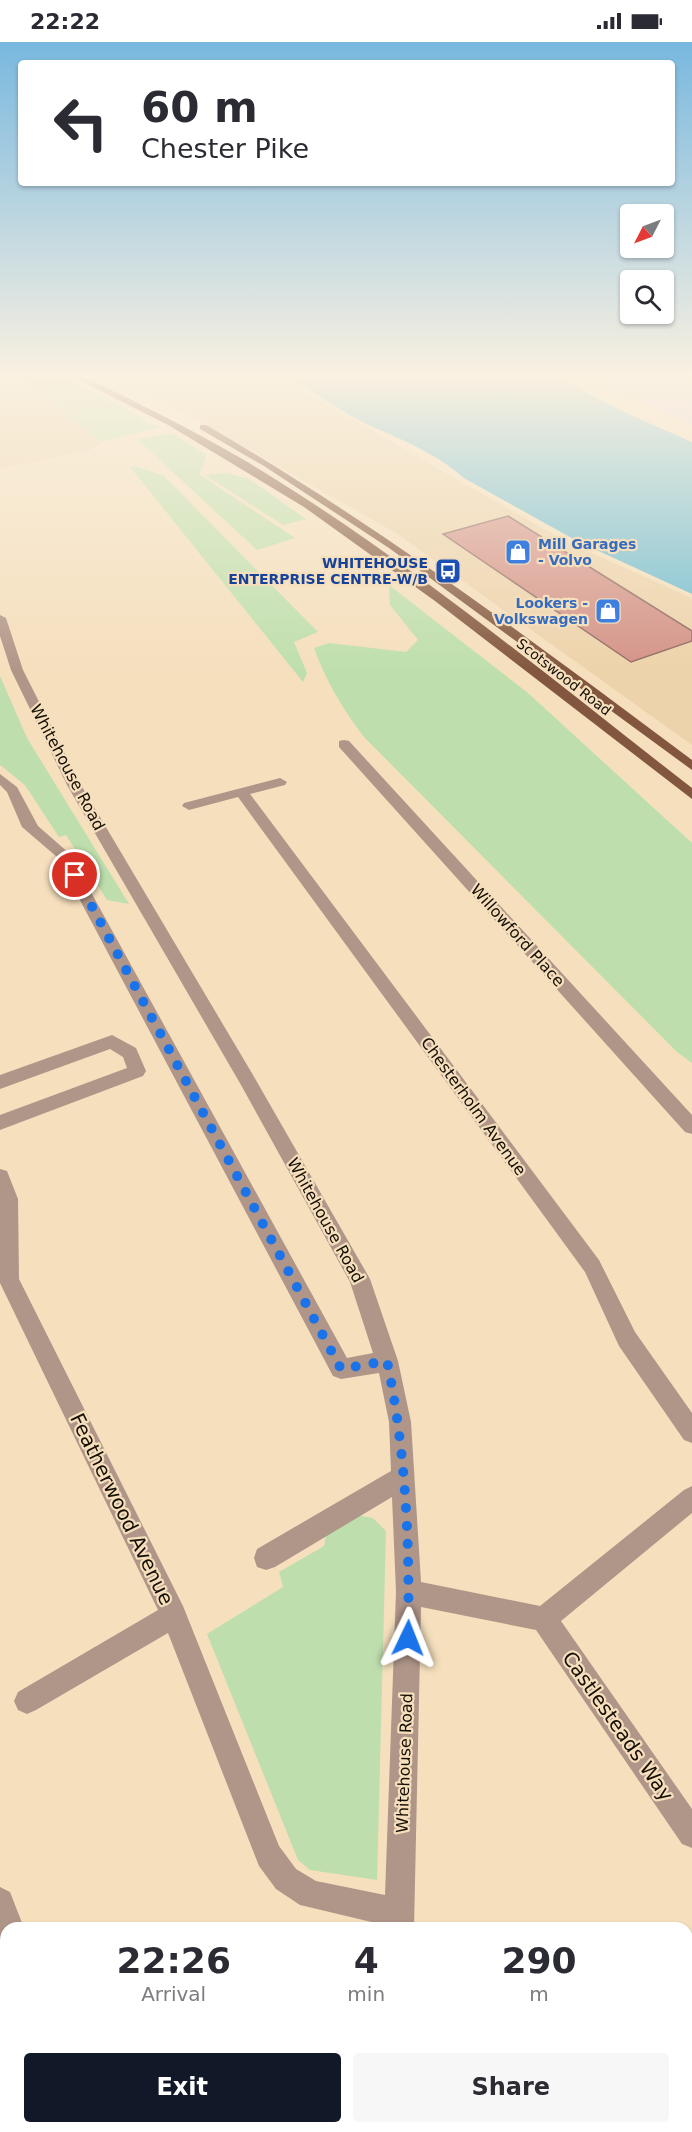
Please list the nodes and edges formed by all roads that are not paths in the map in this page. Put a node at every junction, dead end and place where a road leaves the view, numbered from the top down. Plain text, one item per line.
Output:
1 (256, 476) edge
2 (285, 476) edge
3 (0, 618) edge
4 (344, 744) dead end
5 (692, 766) edge
6 (0, 778) edge
7 (280, 782) dead end
8 (240, 791) junction
9 (692, 795) edge
10 (189, 806) dead end
11 (0, 1082) edge
12 (0, 1123) edge
13 (692, 1127) edge
14 (0, 1177) edge
15 (5, 1273) edge
16 (387, 1361) junction
17 (692, 1432) edge
18 (404, 1477) junction
19 (692, 1498) edge
20 (266, 1558) dead end
21 (409, 1592) junction
22 (174, 1615) junction
23 (544, 1619) junction
24 (27, 1701) dead end
25 (692, 1834) edge
26 (0, 1902) edge
27 (399, 1920) edge
28 (7, 1922) edge

1 - 9 main road, Scotswood Road
2 - 5 main road, Scotswood Road
3 - 16 street, Whitehouse Road
4 - 13 street, Willowford Place
6 - 16 street
7 - 8 street
8 - 10 street
8 - 17 street, Chesterholm Avenue
11 - 12 street
14 - 15 street, Featherwood Avenue
15 - 22 street, Featherwood Avenue
16 - 18 street, Whitehouse Road
18 - 20 street
18 - 21 street, Whitehouse Road
19 - 23 street
21 - 23 street
21 - 27 street, Whitehouse Road
22 - 24 street, Featherwood Avenue
22 - 27 street
23 - 25 street, Castlesteads Way
26 - 28 street

